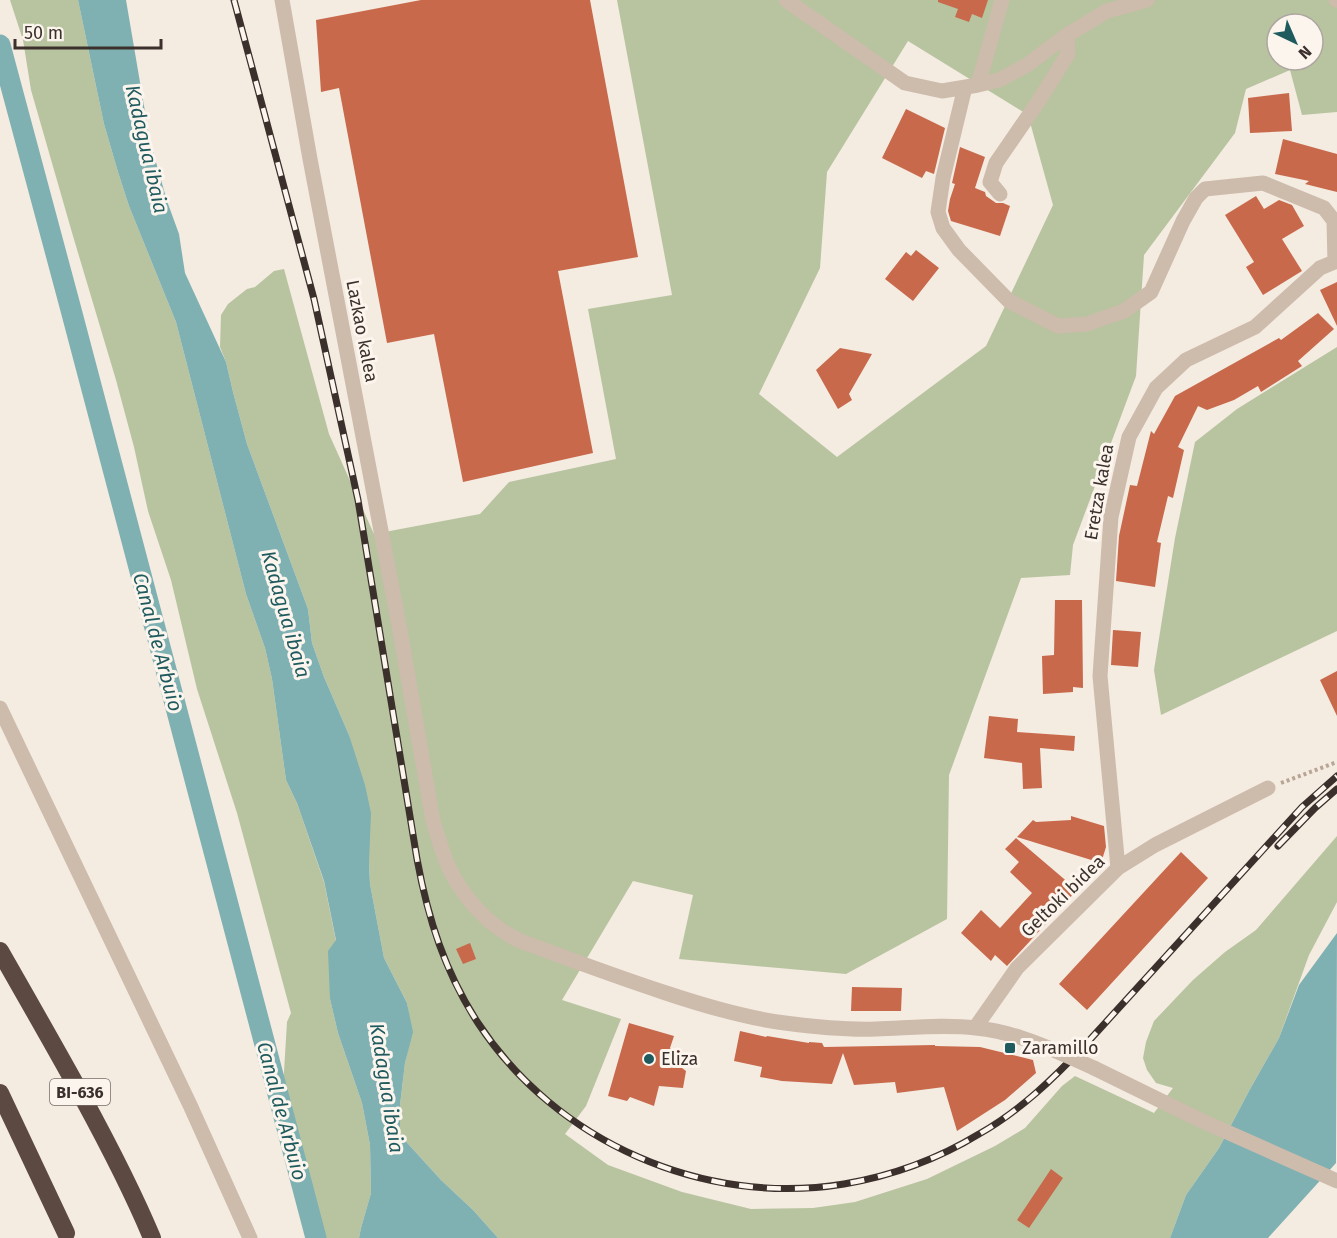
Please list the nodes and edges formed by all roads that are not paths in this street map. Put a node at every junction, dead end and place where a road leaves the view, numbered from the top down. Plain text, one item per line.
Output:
1 (282, 0) edge
2 (786, 0) edge
3 (1002, 0) edge
4 (1147, 0) edge
5 (1067, 34) junction
6 (972, 86) junction
7 (1000, 194) dead end
8 (1336, 261) edge
9 (0, 708) edge
10 (1268, 788) road end
11 (1118, 868) junction
12 (0, 951) edge
13 (975, 1028) junction
14 (0, 1093) edge
15 (1337, 1181) edge
16 (66, 1233) dead end
17 (152, 1238) edge
18 (250, 1238) edge

1 - 13 street, Lazkao kalea
2 - 6 street
3 - 6 street
4 - 5 street
5 - 6 street
5 - 7 street
6 - 8 street
8 - 11 street, Eretza kalea
9 - 18 street
10 - 11 street, Geltoki bidea
11 - 13 street, Geltoki bidea
12 - 17 highway, BI-636
13 - 15 street, Lazkao kalea, bridge
14 - 16 highway

